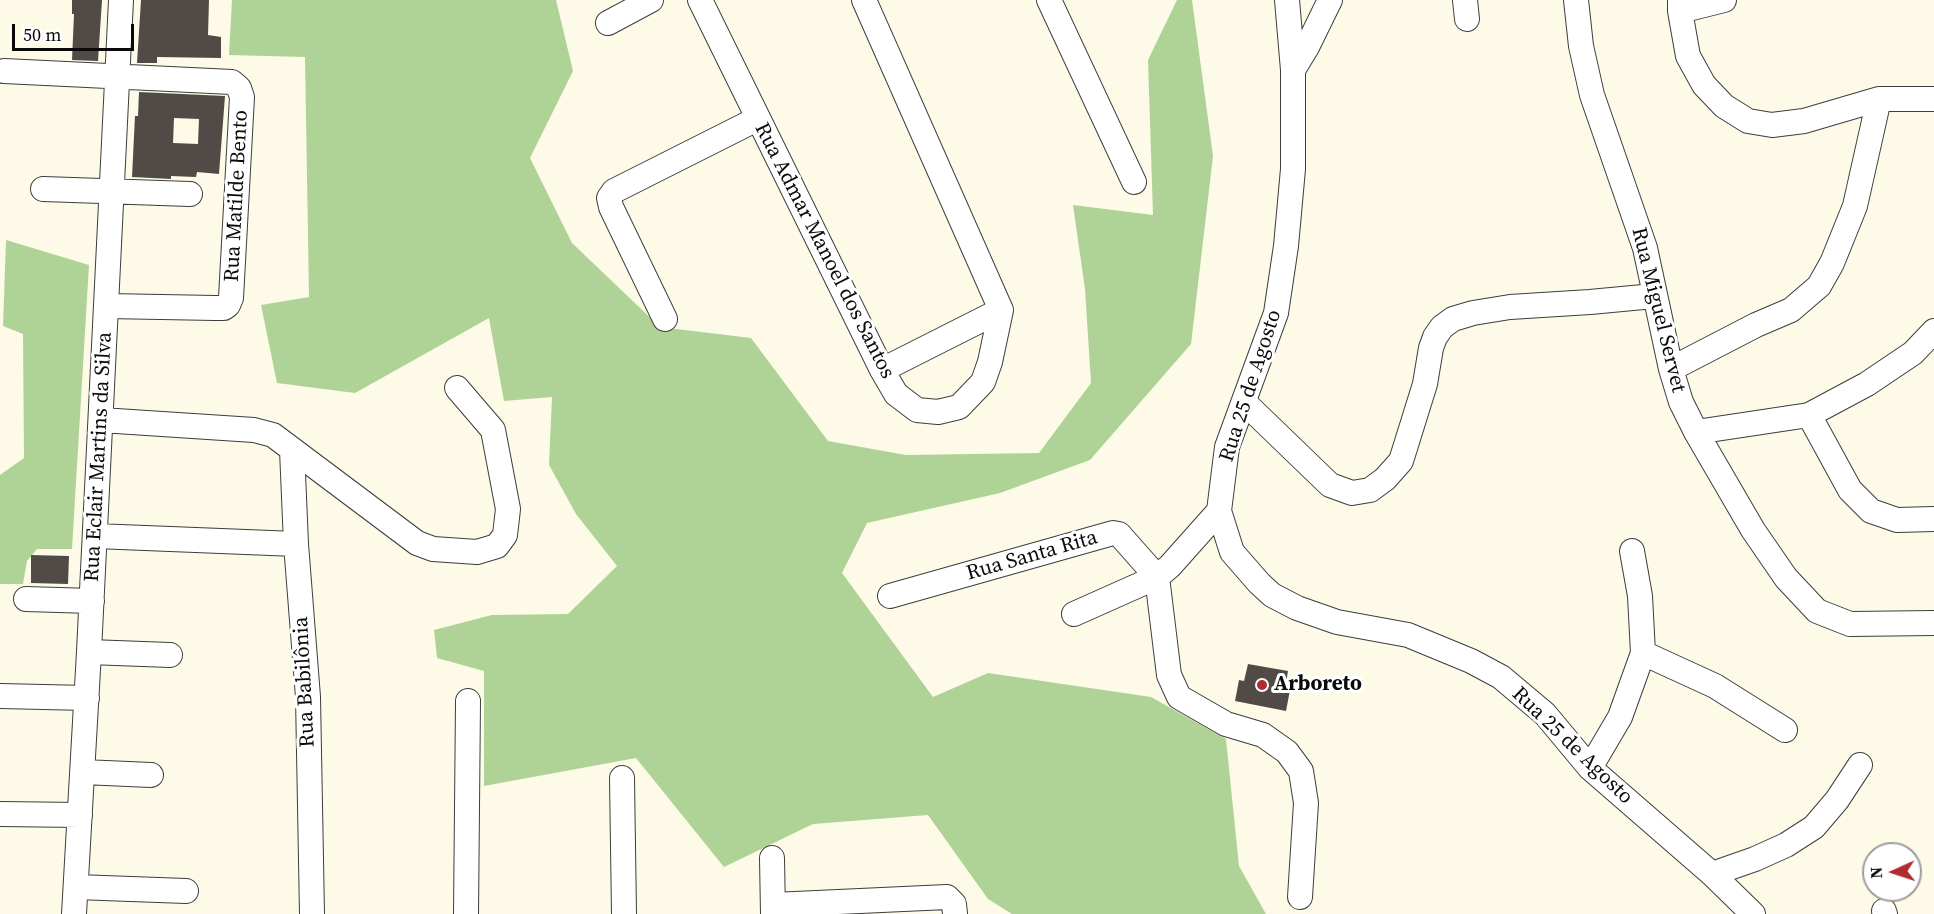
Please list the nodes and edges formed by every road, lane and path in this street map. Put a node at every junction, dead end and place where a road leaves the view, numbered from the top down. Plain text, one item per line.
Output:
1 (121, 0) edge
2 (651, 0) edge
3 (700, 0) edge
4 (864, 0) edge
5 (1049, 0) edge
6 (1287, 0) edge
7 (1330, 0) edge
8 (1576, 0) edge
9 (1724, 0) edge
10 (1680, 5) edge
11 (608, 23) dead end
12 (1293, 70) junction
13 (4, 71) dead end
14 (118, 76) junction
15 (1879, 99) junction
16 (1934, 99) edge
17 (757, 118) junction
18 (1134, 182) dead end
19 (43, 189) dead end
20 (112, 191) junction
21 (190, 194) dead end
22 (1654, 296) junction
23 (107, 306) junction
24 (1001, 310) junction
25 (665, 319) dead end
26 (1934, 331) edge
27 (1671, 369) junction
28 (882, 370) junction
29 (457, 388) dead end
30 (1244, 402) junction
31 (1809, 415) junction
32 (101, 420) junction
33 (1696, 432) junction
34 (292, 450) junction
35 (1219, 511) junction
36 (1934, 519) edge
37 (95, 536) junction
38 (296, 544) junction
39 (1632, 550) dead end
40 (1157, 577) junction
41 (890, 596) dead end
42 (26, 599) dead end
43 (92, 601) junction
44 (1074, 614) dead end
45 (1934, 623) edge
46 (89, 652) junction
47 (1643, 654) junction
48 (170, 655) dead end
49 (0, 696) edge
50 (87, 698) junction
51 (468, 701) dead end
52 (1785, 730) dead end
53 (1860, 765) dead end
54 (1590, 768) junction
55 (82, 772) junction
56 (151, 774) dead end
57 (622, 778) dead end
58 (0, 814) edge
59 (80, 815) junction
60 (772, 858) dead end
61 (1712, 874) junction
62 (76, 887) junction
63 (186, 891) dead end
64 (1300, 897) dead end
65 (773, 909) edge
66 (74, 914) edge
67 (312, 914) edge
68 (466, 914) edge
69 (624, 914) edge
70 (955, 914) edge
71 (1753, 914) edge

1 - 14 street, Rua Eclair Martins da Silva
2 - 11 street
3 - 17 street, Rua Admar Manoel dos Santos
4 - 24 street
5 - 18 street
6 - 12 street, Rua 25 de Agosto
7 - 12 street
8 - 22 street, Rua Miguel Servet
9 - 10 street
10 - 15 street
12 - 30 street, Rua 25 de Agosto
13 - 14 street
14 - 20 street, Rua Eclair Martins da Silva
14 - 23 street, Rua Matilde Bento
15 - 16 street
15 - 27 street
17 - 25 street
17 - 28 street, Rua Admar Manoel dos Santos
19 - 20 street
20 - 21 street
20 - 23 street, Rua Eclair Martins da Silva
22 - 27 street, Rua Miguel Servet
22 - 30 street
23 - 32 street, Rua Eclair Martins da Silva
24 - 28 street
24 - 28 street, Rua Admar Manoel dos Santos
26 - 31 street
27 - 33 street, Rua Miguel Servet
29 - 34 street
30 - 35 street, Rua 25 de Agosto
31 - 33 street
31 - 36 street
32 - 34 street
32 - 37 street, Rua Eclair Martins da Silva
33 - 45 street, Rua Miguel Servet
34 - 38 street, Rua Babilônia
35 - 40 street
35 - 54 street, Rua 25 de Agosto
37 - 38 street
37 - 43 street, Rua Eclair Martins da Silva
38 - 67 street, Rua Babilônia
39 - 47 street
40 - 41 street, Rua Santa Rita
40 - 44 street
40 - 64 street
42 - 43 street
43 - 46 street, Rua Eclair Martins da Silva
46 - 48 street
46 - 50 street, Rua Eclair Martins da Silva
47 - 52 street
47 - 54 street
49 - 50 street
50 - 55 street, Rua Eclair Martins da Silva
51 - 68 street
53 - 61 street
54 - 61 street, Rua 25 de Agosto
55 - 56 street
55 - 59 street, Rua Eclair Martins da Silva
57 - 69 street
58 - 59 street
59 - 62 street, Rua Eclair Martins da Silva
60 - 65 street
61 - 71 street, Rua 25 de Agosto
62 - 63 street
62 - 66 street, Rua Eclair Martins da Silva
65 - 70 street

